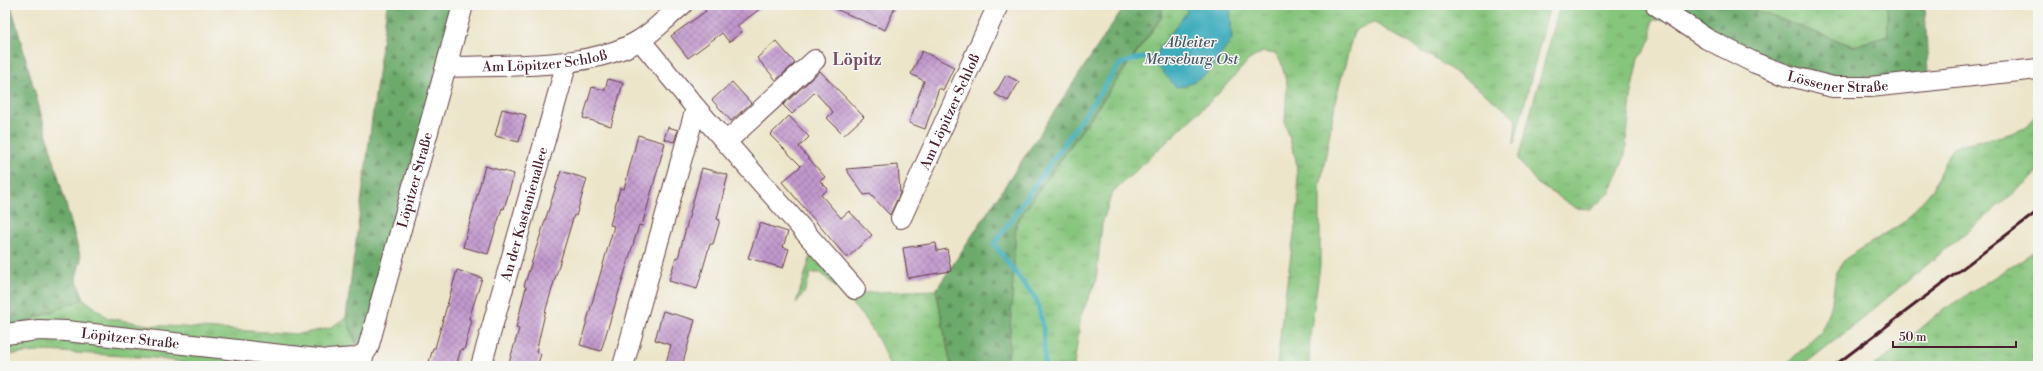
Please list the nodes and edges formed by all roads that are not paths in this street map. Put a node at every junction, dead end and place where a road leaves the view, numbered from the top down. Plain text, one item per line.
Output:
1 (463, 5) edge
2 (682, 5) edge
3 (998, 5) edge
4 (1656, 5) edge
5 (640, 40) junction
6 (815, 60) dead end
7 (566, 62) junction
8 (446, 67) junction
9 (2038, 70) edge
10 (696, 108) junction
11 (726, 142) junction
12 (901, 218) dead end
13 (855, 289) dead end
14 (5, 334) edge
15 (362, 360) edge
16 (482, 366) edge
17 (623, 366) edge

1 - 8 street, Löpitzer Straße
2 - 5 street, Am Löpitzer Schloß
3 - 12 street, Am Löpitzer Schloß
4 - 9 street, Lössener Straße
5 - 7 street, Am Löpitzer Schloß
5 - 10 street
6 - 11 street
7 - 8 street, Am Löpitzer Schloß
7 - 16 street, An der Kastanienallee
8 - 15 street, Löpitzer Straße
10 - 11 street
10 - 17 street
11 - 13 street
14 - 15 street, Löpitzer Straße

